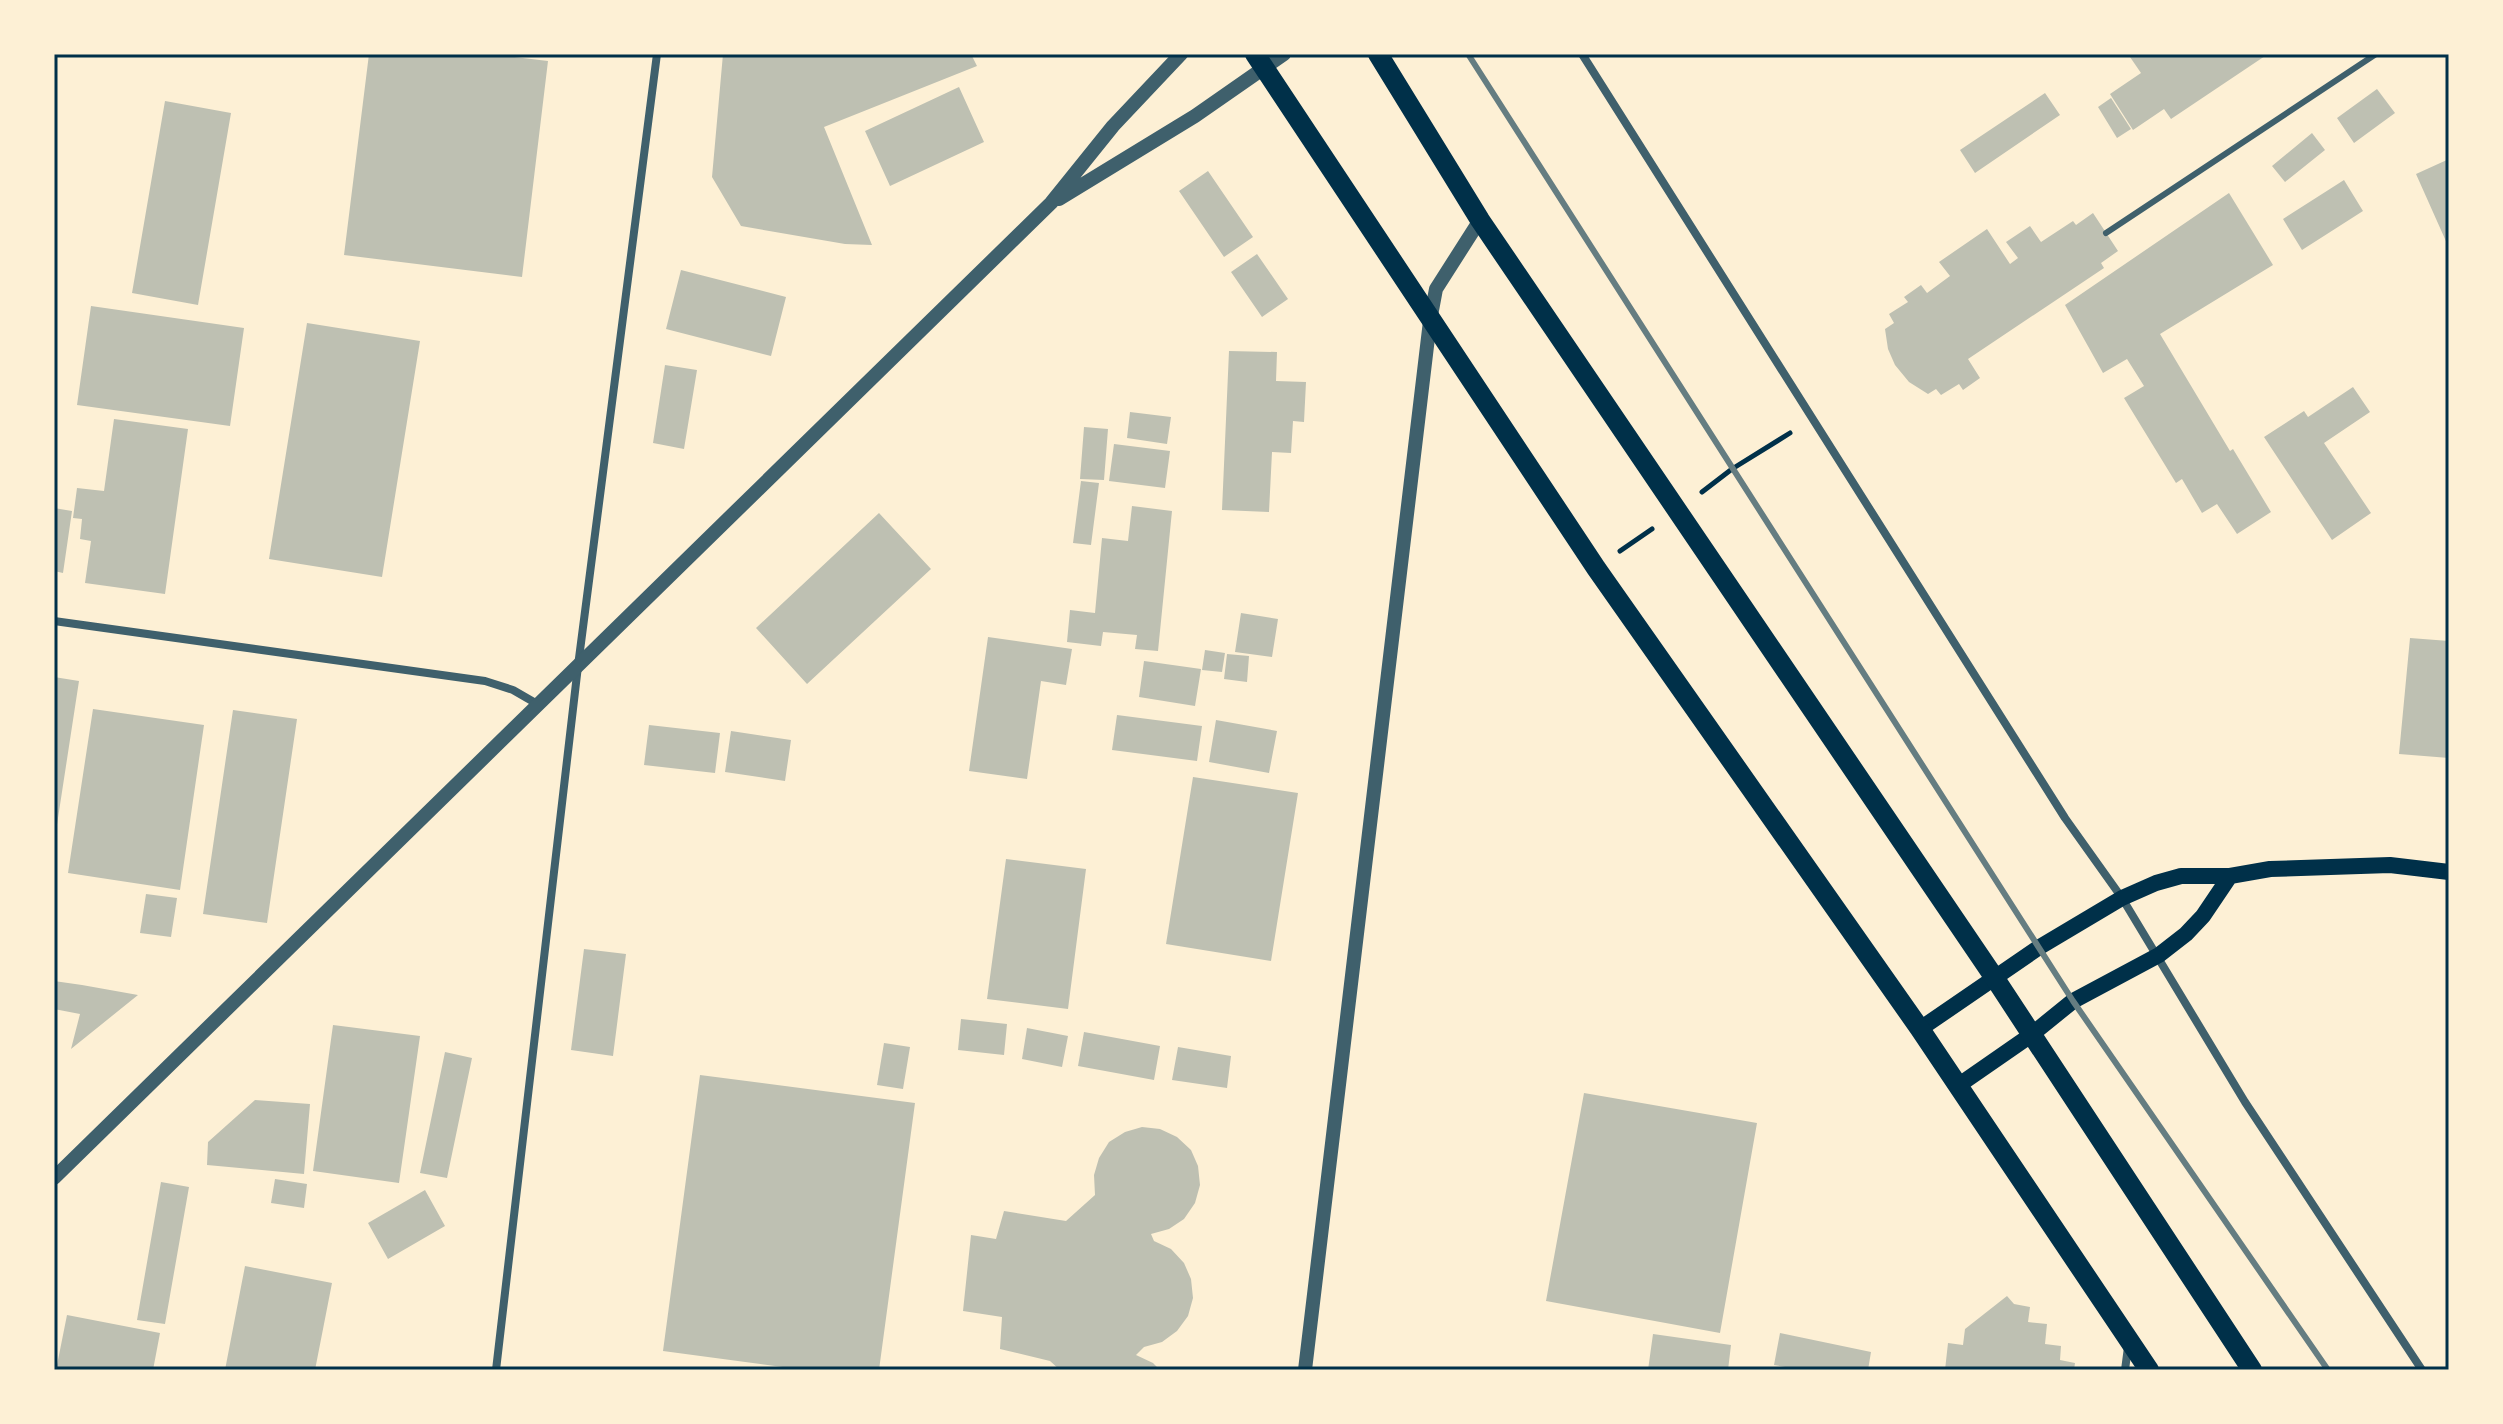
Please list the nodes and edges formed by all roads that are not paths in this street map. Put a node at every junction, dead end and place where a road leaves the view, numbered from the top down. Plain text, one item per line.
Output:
1 (657, 54) edge
2 (1181, 54) edge
3 (1284, 54) edge
4 (1378, 54) edge
5 (1582, 54) edge
6 (2376, 54) edge
7 (1260, 62) edge
8 (1051, 203) junction
9 (1480, 220) junction
10 (2106, 233) dead end
11 (1430, 321) junction
12 (54, 621) edge
13 (578, 666) junction
14 (539, 705) junction
15 (2449, 872) edge
16 (2230, 876) junction
17 (2122, 898) junction
18 (2159, 955) junction
19 (1994, 977) junction
20 (1920, 1029) junction
21 (2031, 1035) junction
22 (1959, 1085) junction
23 (54, 1178) edge
24 (2129, 1341) junction
25 (496, 1370) edge
26 (1305, 1370) edge
27 (2125, 1370) edge
28 (2149, 1370) edge
29 (2252, 1370) edge
30 (2422, 1370) edge

1 - 13 street
2 - 8 street
3 - 7 street
4 - 9 main road
5 - 17 street
6 - 10 lane
7 - 8 street
7 - 11 main road
8 - 13 street
9 - 11 street
9 - 19 main road
11 - 20 main road
11 - 26 street
12 - 14 street
13 - 14 street
13 - 25 street
14 - 23 street
15 - 16 main road
16 - 17 main road
16 - 18 main road
17 - 18 street
17 - 19 main road
18 - 21 main road
18 - 30 street
19 - 20 main road
19 - 21 main road
20 - 22 main road
21 - 22 main road
21 - 29 main road
22 - 24 main road
24 - 27 street
24 - 28 main road

